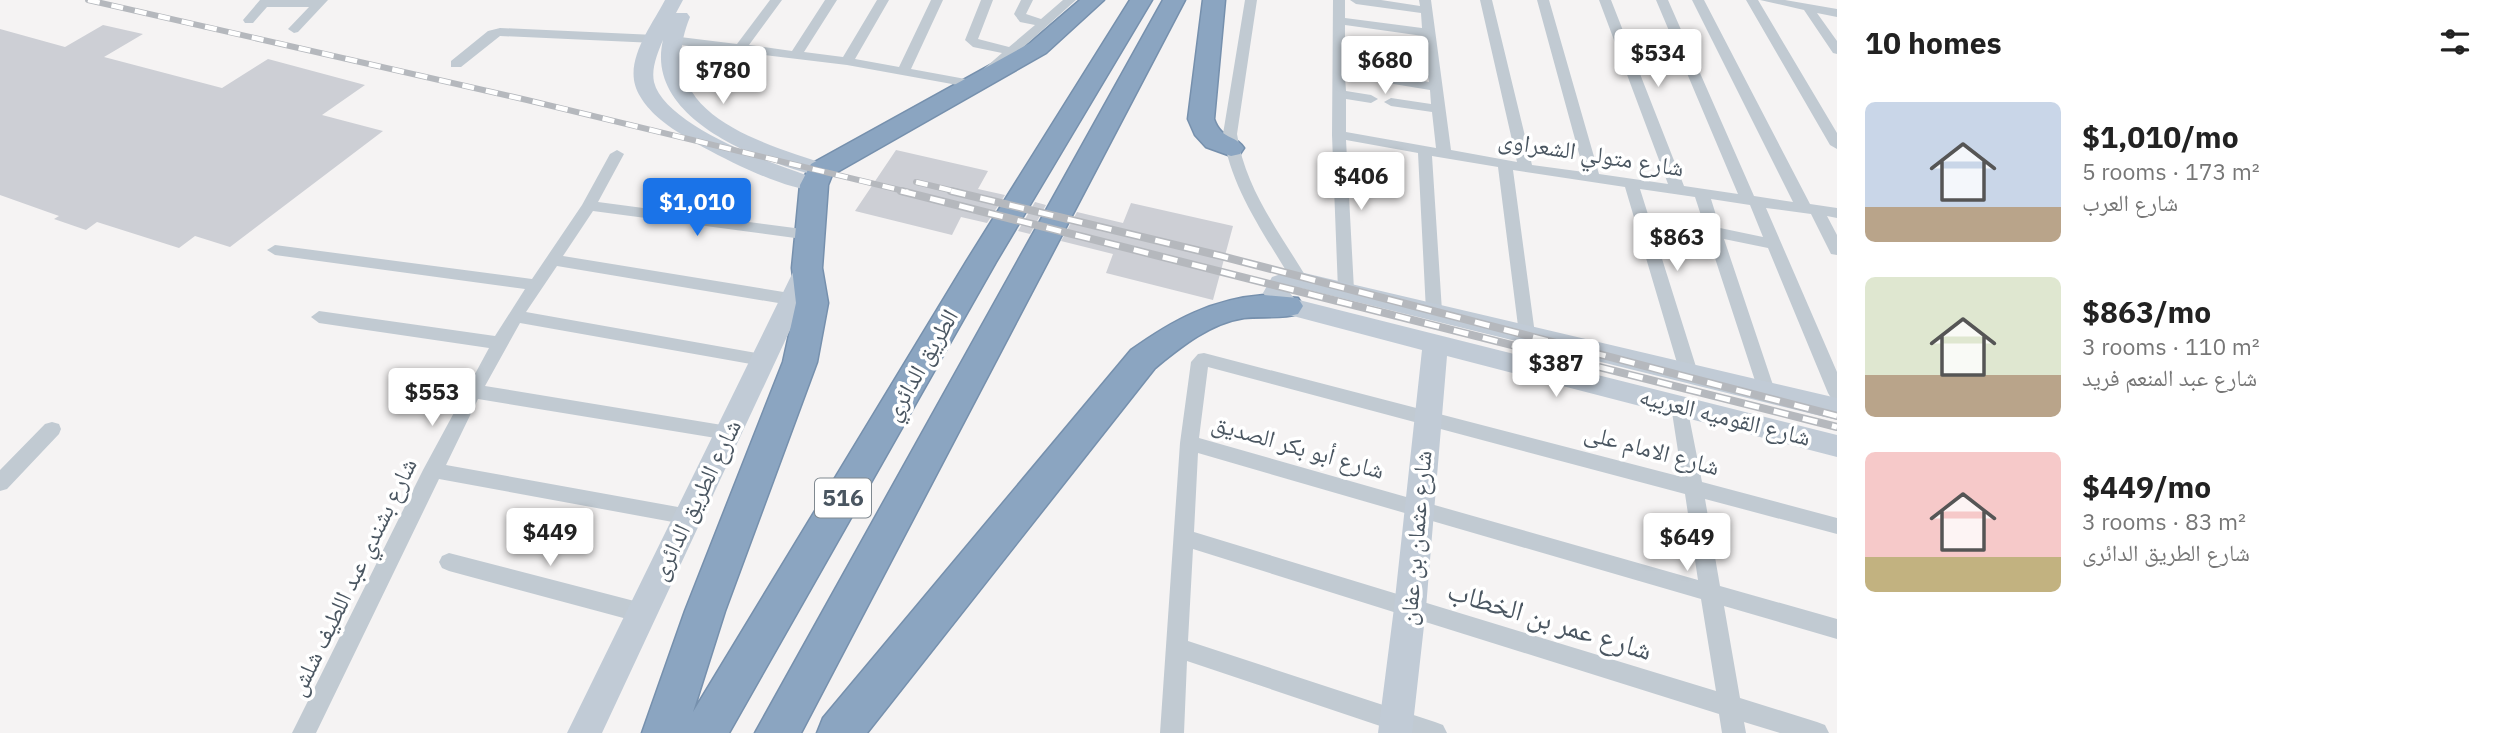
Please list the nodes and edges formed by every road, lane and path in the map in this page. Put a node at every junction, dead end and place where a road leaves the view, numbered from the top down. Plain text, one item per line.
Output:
1 (674, 0) edge
2 (688, 0) edge
3 (776, 0) edge
4 (831, 0) edge
5 (883, 0) edge
6 (937, 0) edge
7 (987, 0) edge
8 (1027, 0) edge
9 (1070, 0) edge
10 (1093, 0) edge
11 (1141, 0) edge
12 (1174, 0) edge
13 (1214, 0) edge
14 (1251, 0) edge
15 (1339, 0) edge
16 (1356, 0) edge
17 (1486, 0) edge
18 (1543, 0) edge
19 (1605, 0) edge
20 (1662, 0) edge
21 (1698, 0) edge
22 (1752, 0) edge
23 (1766, 0) edge
24 (321, 1) edge
25 (1781, 1) edge
26 (265, 2) edge
27 (1425, 5) edge
28 (1804, 5) edge
29 (1837, 13) edge
30 (249, 20) dead end
31 (1339, 21) junction
32 (1045, 23) junction
33 (294, 29) dead end
34 (1429, 33) junction
35 (663, 40) junction
36 (1339, 44) junction
37 (741, 47) junction
38 (1837, 50) edge
39 (1012, 51) junction
40 (796, 54) junction
41 (1432, 58) junction
42 (847, 61) junction
43 (456, 64) dead end
44 (904, 70) junction
45 (1339, 72) junction
46 (974, 84) junction
47 (1436, 87) junction
48 (1339, 94) junction
49 (1371, 99) dead end
50 (1391, 102) dead end
51 (1439, 109) junction
52 (1339, 135) junction
53 (1837, 145) edge
54 (1231, 148) junction
55 (1425, 150) junction
56 (617, 154) dead end
57 (1444, 154) junction
58 (1505, 165) junction
59 (1526, 168) junction
60 (818, 177) junction
61 (1593, 178) junction
62 (1631, 184) junction
63 (1678, 190) junction
64 (1701, 193) junction
65 (1752, 201) junction
66 (589, 206) junction
67 (1810, 209) junction
68 (1837, 214) edge
69 (1713, 232) junction
70 (1774, 244) junction
71 (275, 250) dead end
72 (1837, 250) edge
73 (808, 251) junction
74 (553, 260) junction
75 (536, 285) junction
76 (1346, 290) junction
77 (1293, 293) junction
78 (802, 302) junction
79 (1433, 311) junction
80 (515, 316) junction
81 (319, 317) dead end
82 (1527, 334) junction
83 (500, 343) junction
84 (1435, 344) junction
85 (762, 360) junction
86 (1689, 373) junction
87 (473, 391) junction
88 (1766, 391) junction
89 (1837, 393) edge
90 (1680, 406) junction
91 (1837, 409) edge
92 (1427, 416) junction
93 (52, 429) dead end
94 (728, 433) junction
95 (1189, 443) junction
96 (1837, 446) edge
97 (433, 470) junction
98 (0, 484) edge
99 (1694, 488) junction
100 (1418, 509) junction
101 (689, 517) junction
102 (1837, 526) edge
103 (1185, 538) junction
104 (449, 562) dead end
105 (1711, 593) junction
106 (1410, 608) junction
107 (642, 613) junction
108 (1837, 629) edge
109 (1178, 648) junction
110 (1730, 706) junction
111 (1396, 727) edge
112 (304, 733) edge
113 (584, 733) edge
114 (664, 733) edge
115 (705, 733) edge
116 (777, 733) edge
117 (839, 733) edge
118 (1172, 733) edge
119 (1434, 733) edge
120 (1734, 733) edge
121 (1817, 733) edge

1 - 35 street
2 - 35 street
3 - 37 street
4 - 40 street
5 - 42 street
6 - 44 street
7 - 39 street
8 - 32 street
9 - 32 street
10 - 46 highway
11 - 115 highway, الطريق الدائري / 516
12 - 116 highway, الطريق الدائري / 516
13 - 54 highway
14 - 54 street
15 - 31 street
16 - 27 street
17 - 59 street
18 - 61 street
19 - 63 street
20 - 65 street
21 - 67 street
22 - 53 street
23 - 25 street
24 - 26 street
24 - 33 street
25 - 28 street
26 - 30 street
27 - 34 street
28 - 29 street
28 - 38 street
31 - 34 street
31 - 36 street
32 - 39 street
34 - 41 street
35 - 37 street
35 - 43 street
35 - 60 street
35 - 60 street
36 - 41 street
36 - 45 street
37 - 40 street
39 - 46 street
40 - 42 street
41 - 47 street
42 - 44 street
44 - 46 street
45 - 47 street
45 - 48 street
46 - 60 highway
47 - 51 street
48 - 49 street
48 - 52 street
50 - 51 street
51 - 57 street
52 - 55 street, شارع متولي الشعراوى
52 - 76 street
54 - 77 street
55 - 57 street, شارع متولي الشعراوى
55 - 79 street
56 - 66 street, شارع بشندي عبد اللطيف شلش
57 - 58 street, شارع متولي الشعراوى
58 - 59 street, شارع متولي الشعراوى
58 - 82 street
59 - 61 street, شارع متولي الشعراوى
60 - 73 highway
61 - 62 street, شارع متولي الشعراوى
62 - 63 street, شارع متولي الشعراوى
62 - 86 street
63 - 64 street, شارع متولي الشعراوى
64 - 65 street, شارع متولي الشعراوى
64 - 69 street
65 - 67 street, شارع متولي الشعراوى
65 - 70 street
66 - 73 street
66 - 74 street, شارع بشندي عبد اللطيف شلش
67 - 68 street, شارع متولي الشعراوى
67 - 72 street
69 - 70 street
69 - 88 street
70 - 89 street
71 - 75 street
73 - 78 highway
74 - 75 street, شارع بشندي عبد اللطيف شلش
74 - 78 street
75 - 80 street, شارع بشندي عبد اللطيف شلش
76 - 77 street, شارع القوميه العربيه
76 - 79 street, شارع القوميه العربيه
77 - 84 street, شارع القوميه العربيه
77 - 117 highway
78 - 85 street, شارع الطريق الدائرى
78 - 114 highway
79 - 82 street, شارع القوميه العربيه
80 - 83 street, شارع بشندي عبد اللطيف شلش
80 - 85 street
81 - 83 street
82 - 86 street, شارع القوميه العربيه
83 - 87 street, شارع بشندي عبد اللطيف شلش
84 - 90 street, شارع القوميه العربيه
84 - 92 street, شارع عثمان بن عفان
85 - 94 street, شارع الطريق الدائرى
86 - 88 street, شارع القوميه العربيه
87 - 94 street
87 - 97 street, شارع بشندي عبد اللطيف شلش
88 - 91 street, شارع القوميه العربيه
90 - 96 street, شارع القوميه العربيه
90 - 99 street
92 - 95 street, شارع الامام على
92 - 99 street, شارع الامام على
92 - 100 street, شارع عثمان بن عفان
93 - 98 street
94 - 101 street, شارع الطريق الدائرى
95 - 100 street, شارع أبو بكر الصديق
95 - 103 street
97 - 101 street
97 - 112 street, شارع بشندي عبد اللطيف شلش
99 - 102 street, شارع الامام على
99 - 105 street
100 - 105 street, شارع أبو بكر الصديق
100 - 106 street, شارع عثمان بن عفان
101 - 107 street, شارع الطريق الدائرى
103 - 106 street, شارع عمر بن الخطاب
103 - 109 street
104 - 107 street
105 - 108 street, شارع أبو بكر الصديق
105 - 110 street
106 - 110 street, شارع عمر بن الخطاب
106 - 111 street, شارع عثمان بن عفان
107 - 113 street, شارع الطريق الدائرى
109 - 111 street
109 - 118 street
110 - 120 street
110 - 121 street, شارع عمر بن الخطاب
111 - 119 street

